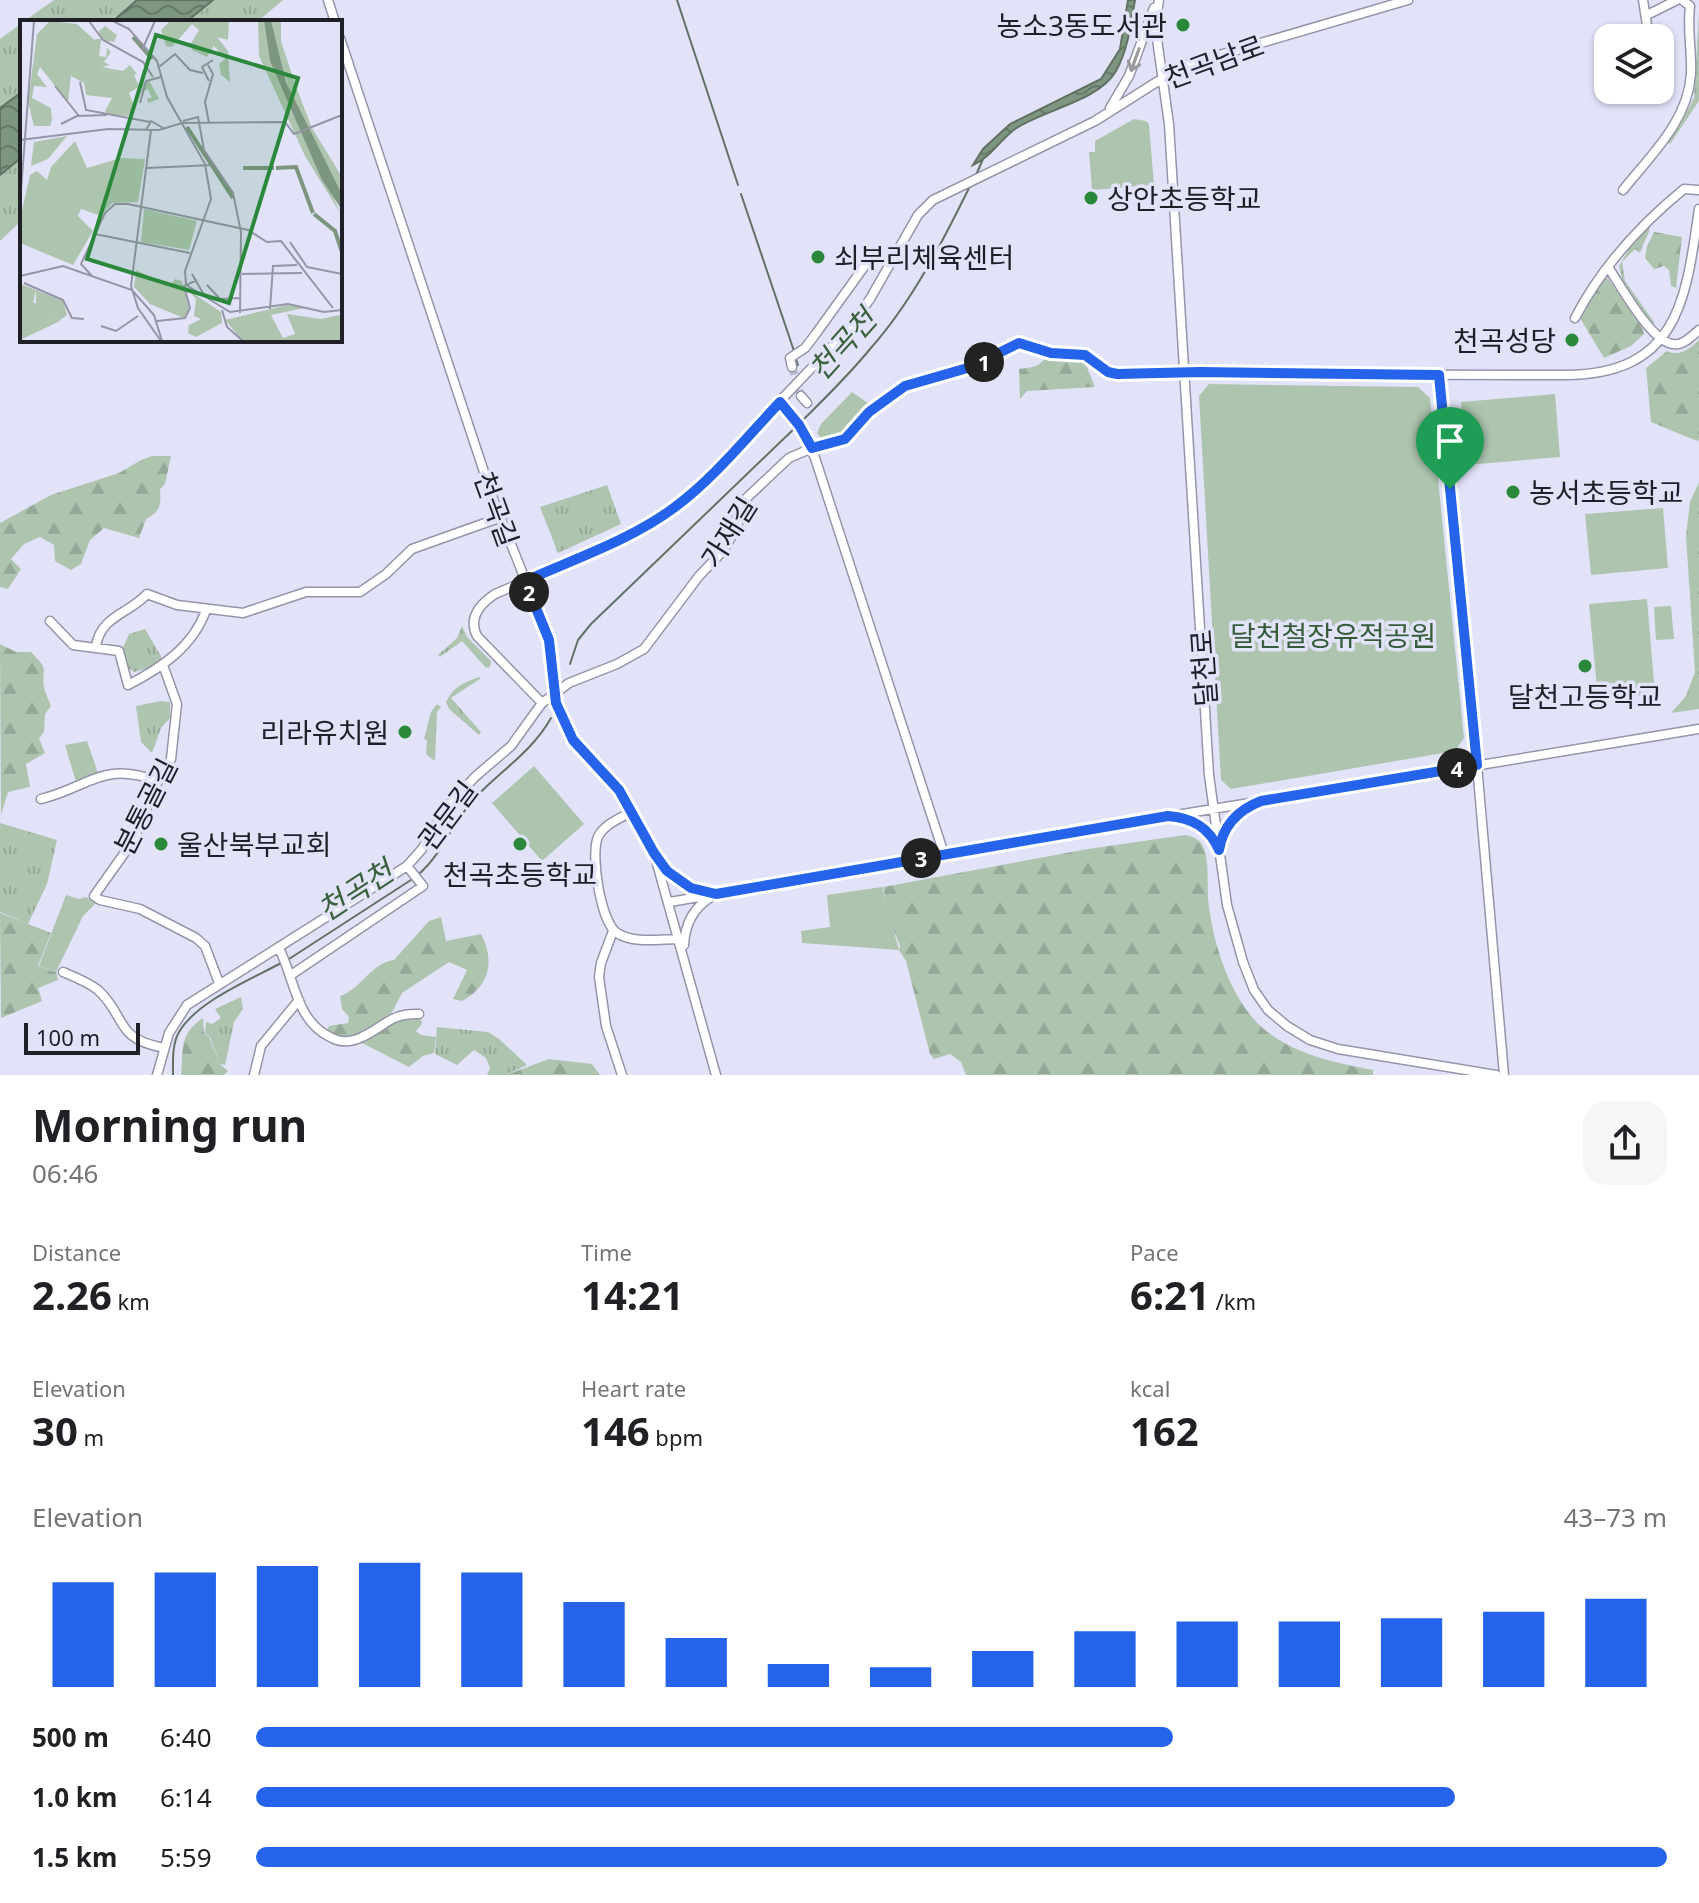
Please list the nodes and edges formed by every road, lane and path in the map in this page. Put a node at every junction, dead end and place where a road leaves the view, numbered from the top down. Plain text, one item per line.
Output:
1 (328, 0) edge
2 (1158, 0) edge
3 (1408, 0) edge
4 (1643, 0) edge
5 (1680, 0) edge
6 (1647, 15) junction
7 (334, 20) edge
8 (1648, 24) edge
9 (342, 44) edge
10 (1164, 76) junction
11 (1104, 115) junction
12 (1623, 190) dead end
13 (1699, 190) edge
14 (1699, 209) edge
15 (874, 253) dead end
16 (1608, 267) junction
17 (1575, 318) dead end
18 (1699, 330) edge
19 (1660, 338) junction
20 (792, 367) dead end
21 (1185, 372) junction
22 (1439, 375) junction
23 (780, 402) junction
24 (812, 448) junction
25 (499, 518) junction
26 (525, 581) junction
27 (206, 610) junction
28 (50, 621) dead end
29 (96, 647) junction
30 (163, 665) junction
31 (554, 693) junction
32 (542, 703) junction
33 (1699, 729) edge
34 (1477, 765) junction
35 (158, 781) junction
36 (41, 799) dead end
37 (1261, 801) junction
38 (1213, 809) junction
39 (633, 811) junction
40 (1168, 816) junction
41 (1219, 850) junction
42 (654, 853) junction
43 (944, 854) junction
44 (408, 868) junction
45 (716, 894) junction
46 (670, 902) junction
47 (613, 931) junction
48 (679, 939) junction
49 (281, 951) junction
50 (684, 954) junction
51 (63, 972) dead end
52 (290, 973) junction
53 (219, 983) junction
54 (299, 1000) junction
55 (419, 1014) dead end
56 (164, 1048) junction
57 (157, 1075) edge
58 (254, 1075) edge
59 (622, 1075) edge
60 (716, 1075) edge
61 (1496, 1075) edge
62 (1504, 1075) edge

1 - 7 street
2 - 10 street, 달천로
2 -> 11 street
3 - 10 street, 천곡남로
4 - 6 street
5 - 6 street
5 - 12 street
6 - 8 street
9 - 25 street, 천곡길
10 - 11 street, 천곡남로
10 - 21 street, 달천로
11 - 23 street, 천곡남로
13 - 16 street
14 - 19 street, 가재길
15 - 20 street
16 - 17 street
16 - 19 street
18 - 19 street
19 - 22 street, 가재길
21 - 22 street, 가재길
21 - 24 street, 가재길
21 - 38 street, 달천로
22 - 34 street
23 - 24 street
23 - 26 street
24 - 31 street, 가재길
24 - 43 street
25 - 26 street, 천곡길
25 - 27 street
26 - 31 street, 천곡길
26 - 32 street
27 - 29 street
27 - 30 street
28 - 29 street
29 - 30 street
30 - 35 street, 분통골길
31 - 32 street, 관문길
31 - 39 street, 천곡길
32 - 44 street, 관문길
33 - 34 street
34 - 37 street
34 - 62 street
35 - 36 street
35 - 53 street, 분통골길
37 - 38 street
37 - 41 street
38 - 40 street
38 - 41 street, 달천로
39 - 42 street, 천곡길
39 - 47 street
40 - 41 street
40 - 43 street
41 - 61 street, 달천로
42 - 45 street
42 - 46 street
43 - 45 street
44 - 49 street, 관문길
44 - 52 street
45 - 46 street
45 - 50 street
46 - 48 street
47 - 48 street
47 - 59 street
48 - 50 street
49 - 52 street
49 - 53 street, 관문길
50 - 60 street
51 - 56 street
52 - 54 street
53 - 56 street, 관문길
54 - 55 street
54 - 58 street
56 - 57 street, 관문길

